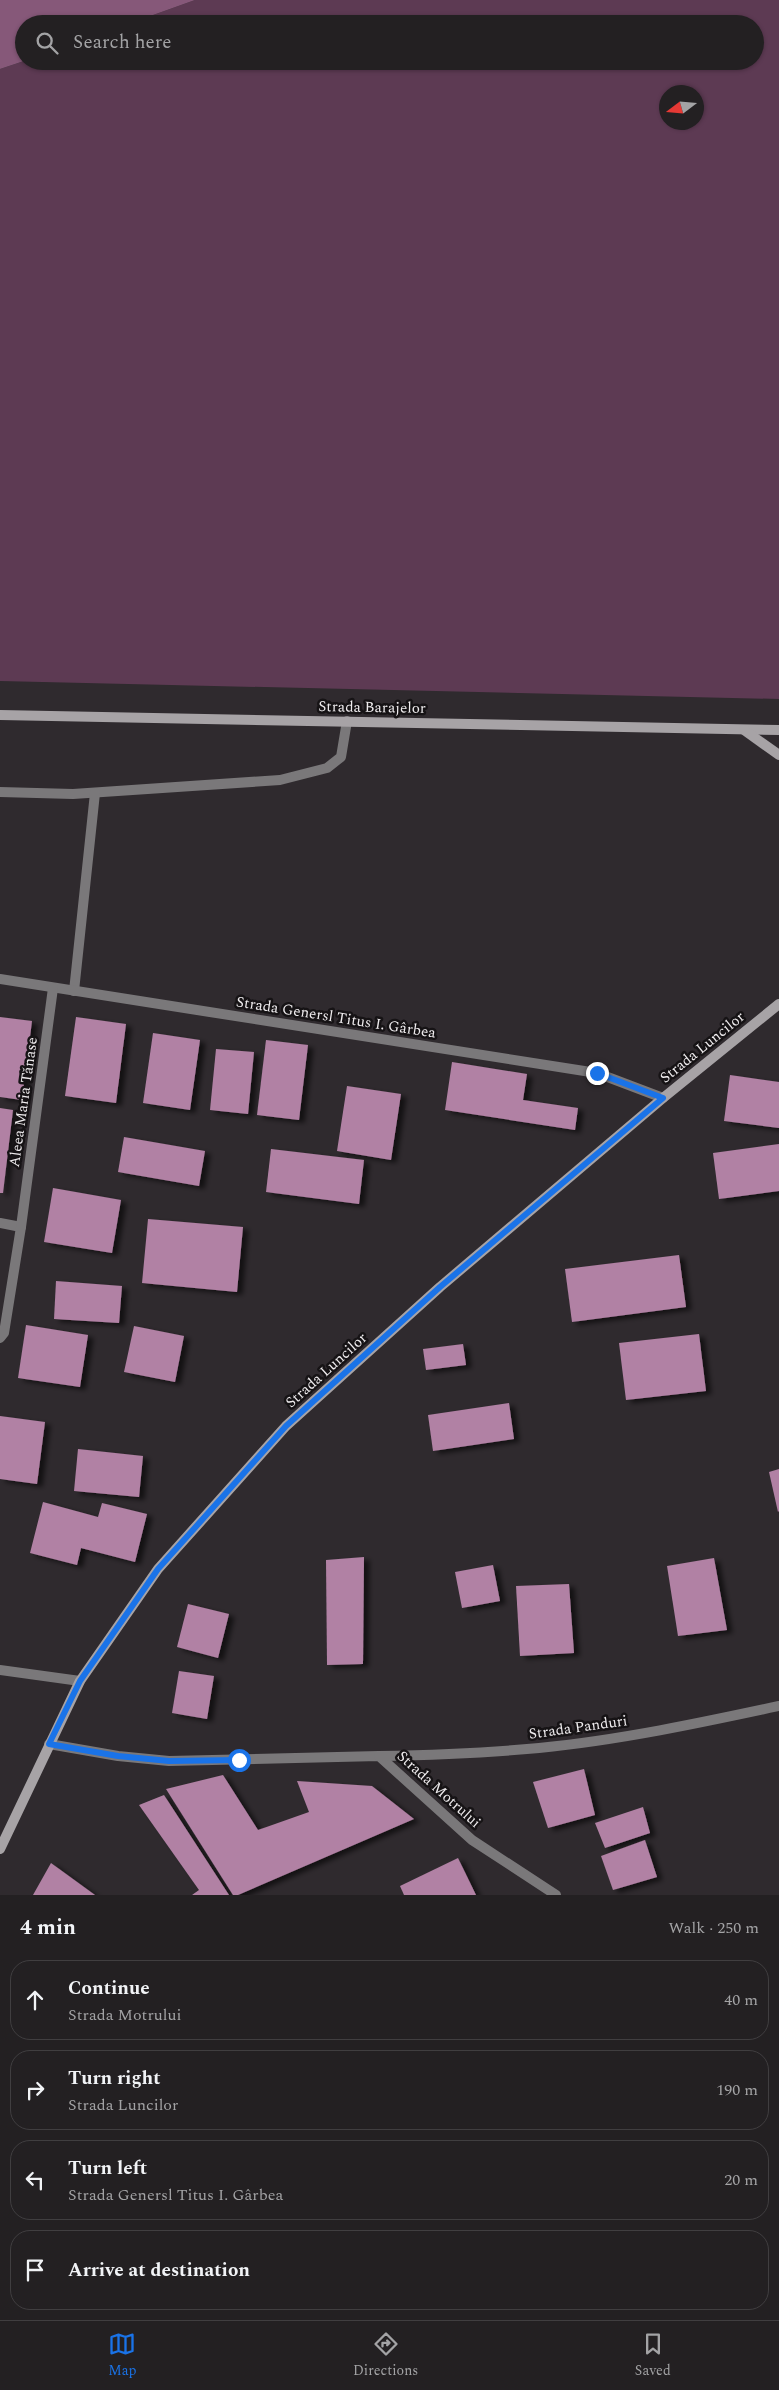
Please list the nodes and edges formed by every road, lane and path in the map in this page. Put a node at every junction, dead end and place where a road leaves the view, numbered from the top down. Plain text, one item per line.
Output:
1 (0, 715) edge
2 (347, 721) junction
3 (744, 730) junction
4 (779, 730) edge
5 (779, 755) edge
6 (0, 792) edge
7 (95, 793) junction
8 (0, 979) edge
9 (53, 988) junction
10 (74, 991) junction
11 (779, 1004) edge
12 (663, 1098) junction
13 (0, 1223) edge
14 (22, 1226) junction
15 (0, 1338) edge
16 (0, 1670) edge
17 (80, 1681) junction
18 (779, 1706) edge
19 (49, 1744) junction
20 (380, 1756) junction
21 (0, 1849) edge
22 (556, 1895) edge

1 - 2 main road, Strada Barajelor
2 - 3 main road, Strada Barajelor
2 - 7 street
3 - 4 main road, Strada Barajelor
3 - 5 main road
6 - 7 street
7 - 10 street
8 - 9 street, Strada Genersl Titus I. Gârbea
9 - 10 street, Strada Genersl Titus I. Gârbea
9 - 14 street, Aleea Maria Tănase
10 - 12 street, Strada Genersl Titus I. Gârbea
11 - 12 main road, Strada Luncilor
12 - 17 main road, Strada Luncilor
13 - 14 street
14 - 15 street, Aleea Maria Tănase
16 - 17 street
17 - 19 main road, Strada Luncilor
18 - 20 street, Strada Panduri
19 - 20 street, Strada Motrului
19 - 21 main road, Strada Luncilor
20 - 22 street, Strada Motrului

